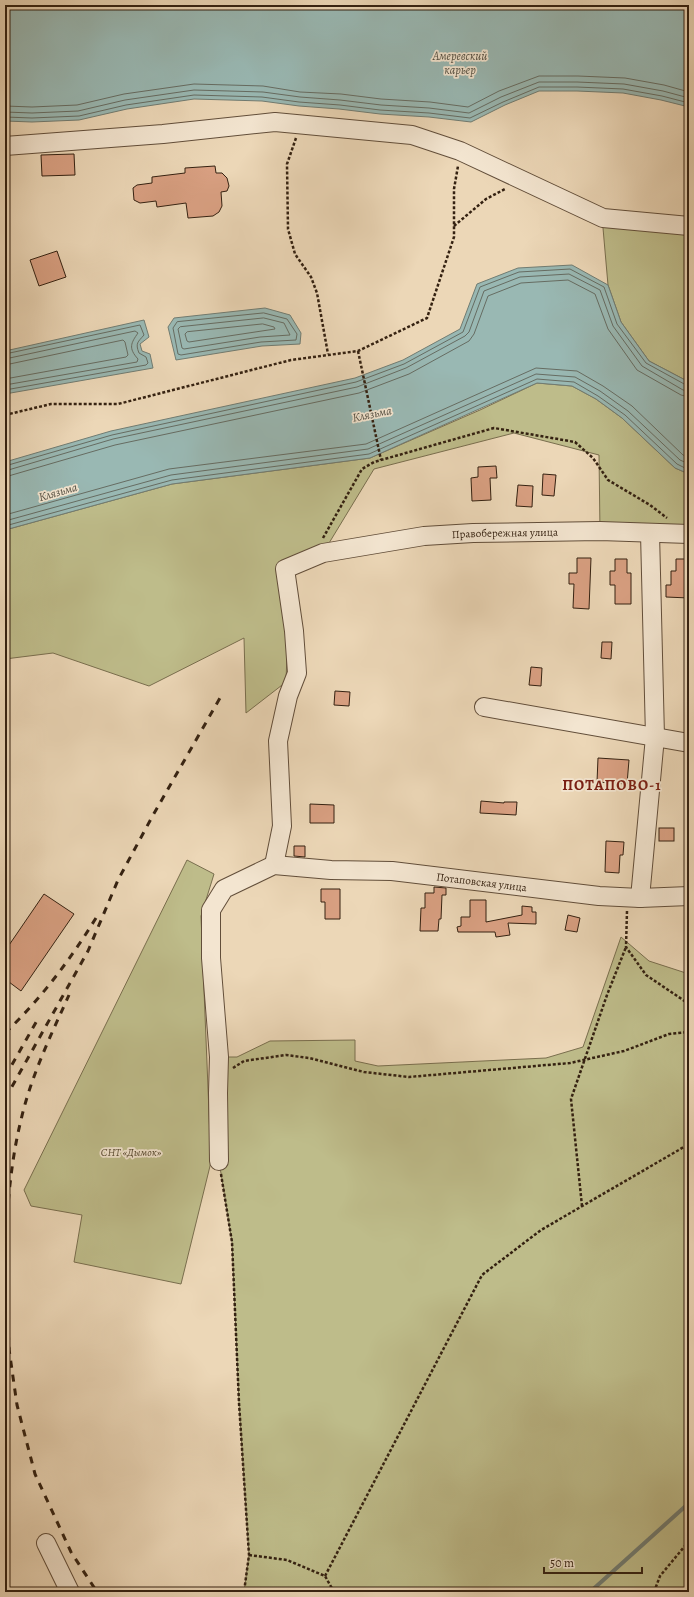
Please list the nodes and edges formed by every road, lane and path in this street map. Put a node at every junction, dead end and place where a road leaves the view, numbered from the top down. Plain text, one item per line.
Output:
1 (300, 125) junction
2 (5, 146) edge
3 (460, 151) junction
4 (521, 180) junction
5 (454, 226) junction
6 (689, 226) edge
7 (358, 351) junction
8 (328, 354) junction
9 (5, 415) edge
10 (381, 460) junction
11 (669, 520) dead end
12 (650, 533) junction
13 (689, 534) edge
14 (317, 555) junction
15 (484, 706) dead end
16 (655, 737) junction
17 (689, 743) edge
18 (274, 865) junction
19 (689, 896) edge
20 (634, 898) junction
21 (626, 947) junction
22 (689, 1004) edge
23 (689, 1032) edge
24 (585, 1060) junction
25 (230, 1070) dead end
26 (689, 1144) edge
27 (219, 1161) joint
28 (582, 1206) junction
29 (689, 1541) edge
30 (46, 1543) dead end
31 (249, 1555) junction
32 (325, 1576) junction
33 (70, 1592) edge
34 (244, 1592) edge
35 (334, 1592) edge
36 (654, 1592) edge

1 - 2 street
1 - 3 street
1 - 8 path
3 - 4 street
3 - 5 path
4 - 5 path
4 - 6 street
5 - 7 path
7 - 8 path
7 - 10 path
8 - 9 path
10 - 11 path
10 - 14 path
12 - 13 street, Правобережная улица
12 - 14 street, Правобережная улица
12 - 16 street
14 - 18 street, Правобережная улица
15 - 16 street
16 - 17 street
16 - 20 street
18 - 20 street, Потаповская улица
18 - 27 street
19 - 20 street, Потаповская улица
20 - 21 path
21 - 22 path
21 - 24 path
23 - 24 path
24 - 25 path
24 - 28 path
26 - 28 path
27 - 31 path
28 - 32 path
29 - 36 path
30 - 33 street
31 - 32 path
31 - 34 path
32 - 35 path

